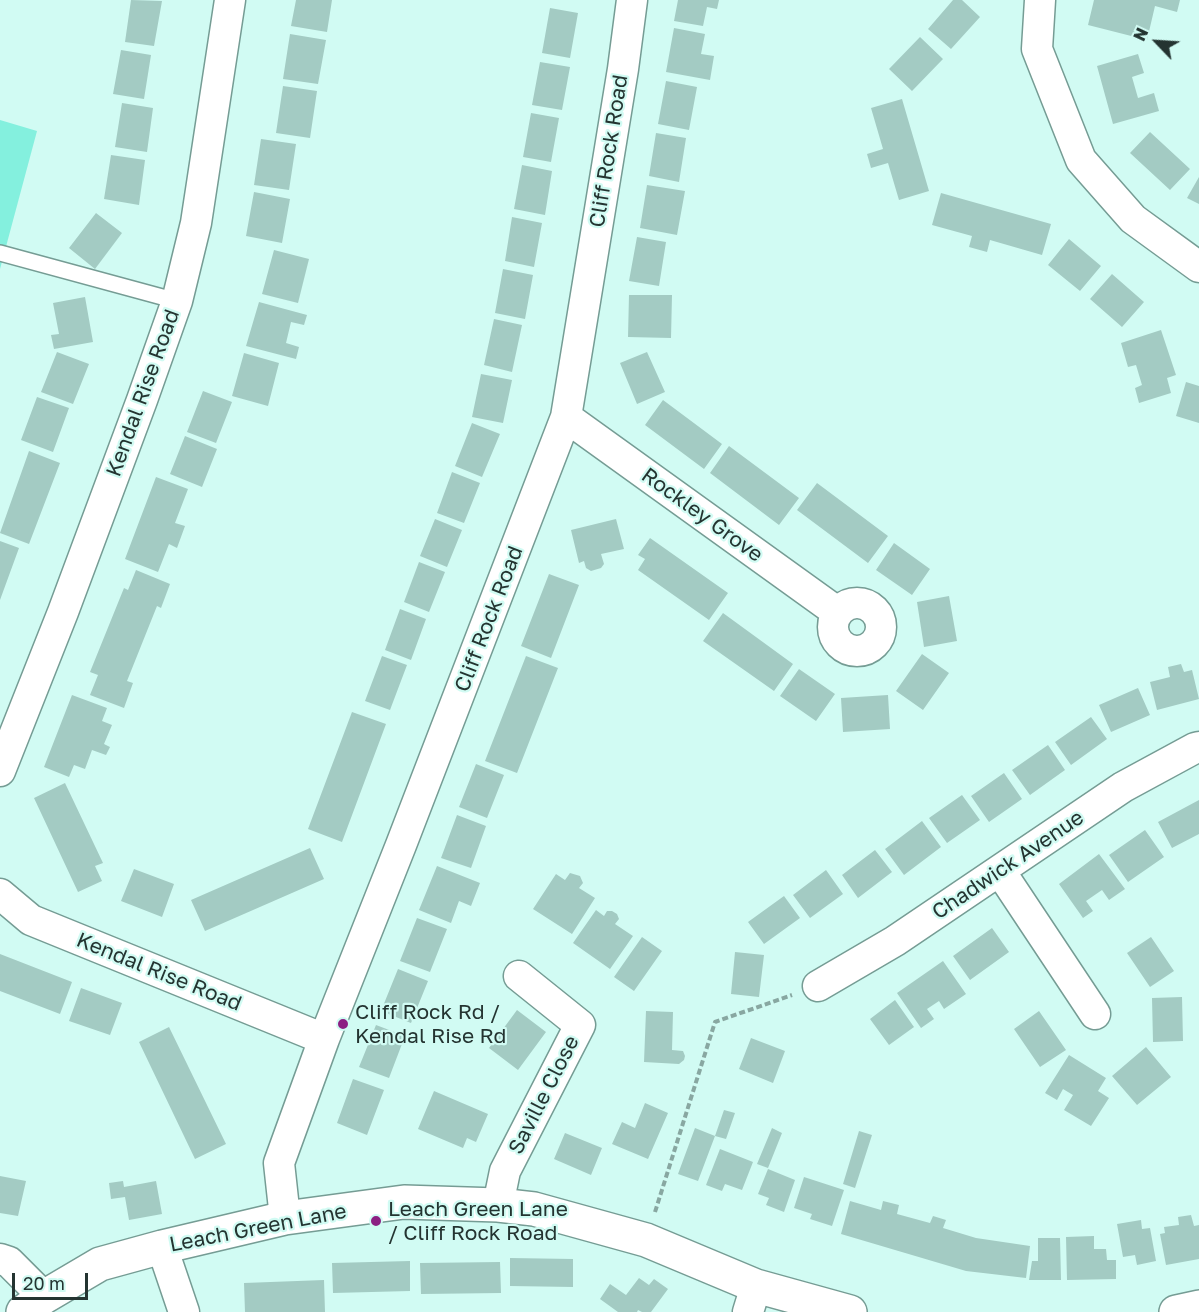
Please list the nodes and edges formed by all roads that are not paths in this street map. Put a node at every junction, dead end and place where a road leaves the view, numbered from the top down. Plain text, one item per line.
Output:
1 (231, 0) edge
2 (632, 0) edge
3 (1040, 0) edge
4 (0, 253) edge
5 (1199, 267) edge
6 (177, 302) junction
7 (566, 417) junction
8 (837, 612) dead end
9 (1199, 747) edge
10 (0, 771) edge
11 (1000, 871) junction
12 (0, 894) edge
13 (519, 976) dead end
14 (818, 986) road end
15 (1095, 1014) dead end
16 (324, 1039) junction
17 (498, 1205) junction
18 (285, 1218) junction
19 (162, 1247) junction
20 (0, 1259) edge
21 (752, 1299) edge
22 (33, 1305) edge
23 (1199, 1307) edge
24 (184, 1312) edge
25 (850, 1312) edge
26 (1176, 1312) edge

1 - 6 street, Kendal Rise Road
2 - 7 street, Cliff Rock Road
3 - 5 street
4 - 6 lane
6 - 10 street, Kendal Rise Road
7 - 8 street, Rockley Grove
7 - 16 street, Cliff Rock Road
9 - 11 street, Chadwick Avenue
11 - 14 street, Chadwick Avenue
11 - 15 street
12 - 16 street, Kendal Rise Road
13 - 17 street, Saville Close
16 - 18 street, Cliff Rock Road
17 - 18 street, Leach Green Lane
17 - 21 street, Leach Green Lane
18 - 19 street, Leach Green Lane
19 - 22 street, Leach Green Lane
19 - 24 street
20 - 22 street
21 - 25 street, Leach Green Lane
23 - 26 street

